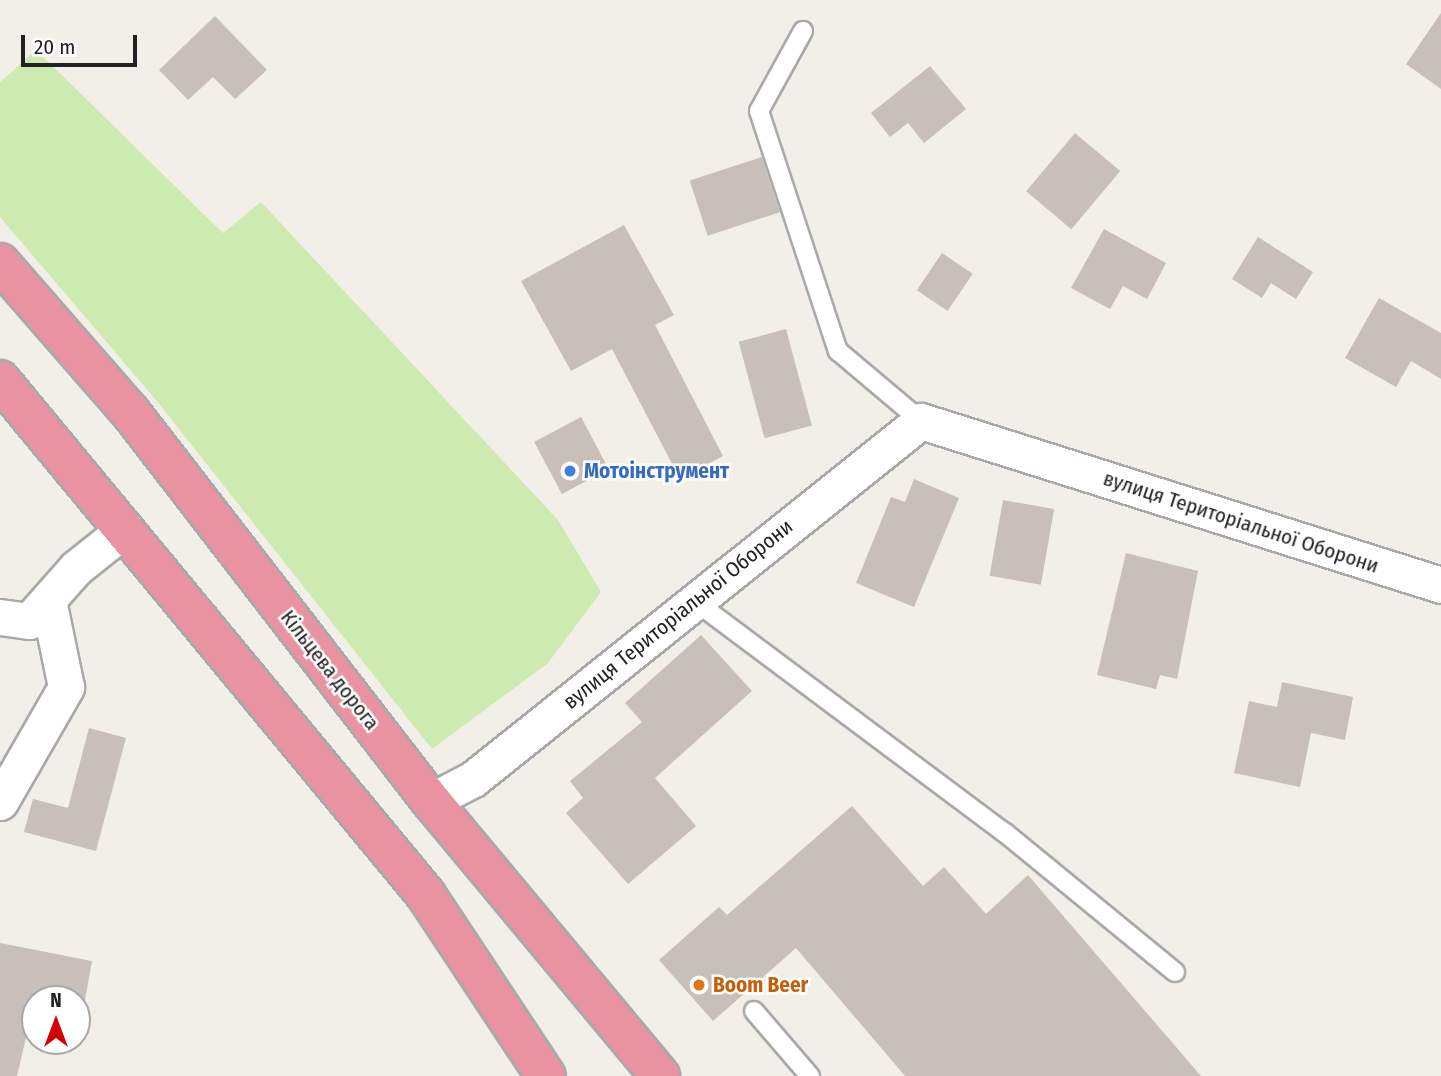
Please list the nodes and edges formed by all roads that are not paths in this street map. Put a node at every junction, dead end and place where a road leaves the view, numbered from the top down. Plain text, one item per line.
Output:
1 (803, 31) dead end
2 (0, 263) edge
3 (0, 380) edge
4 (921, 421) junction
5 (125, 529) junction
6 (1441, 586) edge
7 (692, 599) junction
8 (49, 605) junction
9 (0, 617) edge
10 (431, 801) junction
11 (0, 802) edge
12 (1175, 972) dead end
13 (754, 1011) dead end
14 (546, 1076) edge
15 (660, 1076) edge
16 (810, 1076) edge

1 - 4 lane, вулиця Територіальної Оборони
2 - 10 highway, Кільцева дорога
3 - 5 highway
4 - 6 street, вулиця Територіальної Оборони
4 - 7 street, вулиця Територіальної Оборони
5 - 8 street
5 - 14 highway
7 - 10 street, вулиця Територіальної Оборони
7 - 12 lane
8 - 9 street
8 - 11 street
10 - 15 highway, Кільцева дорога
13 - 16 lane

